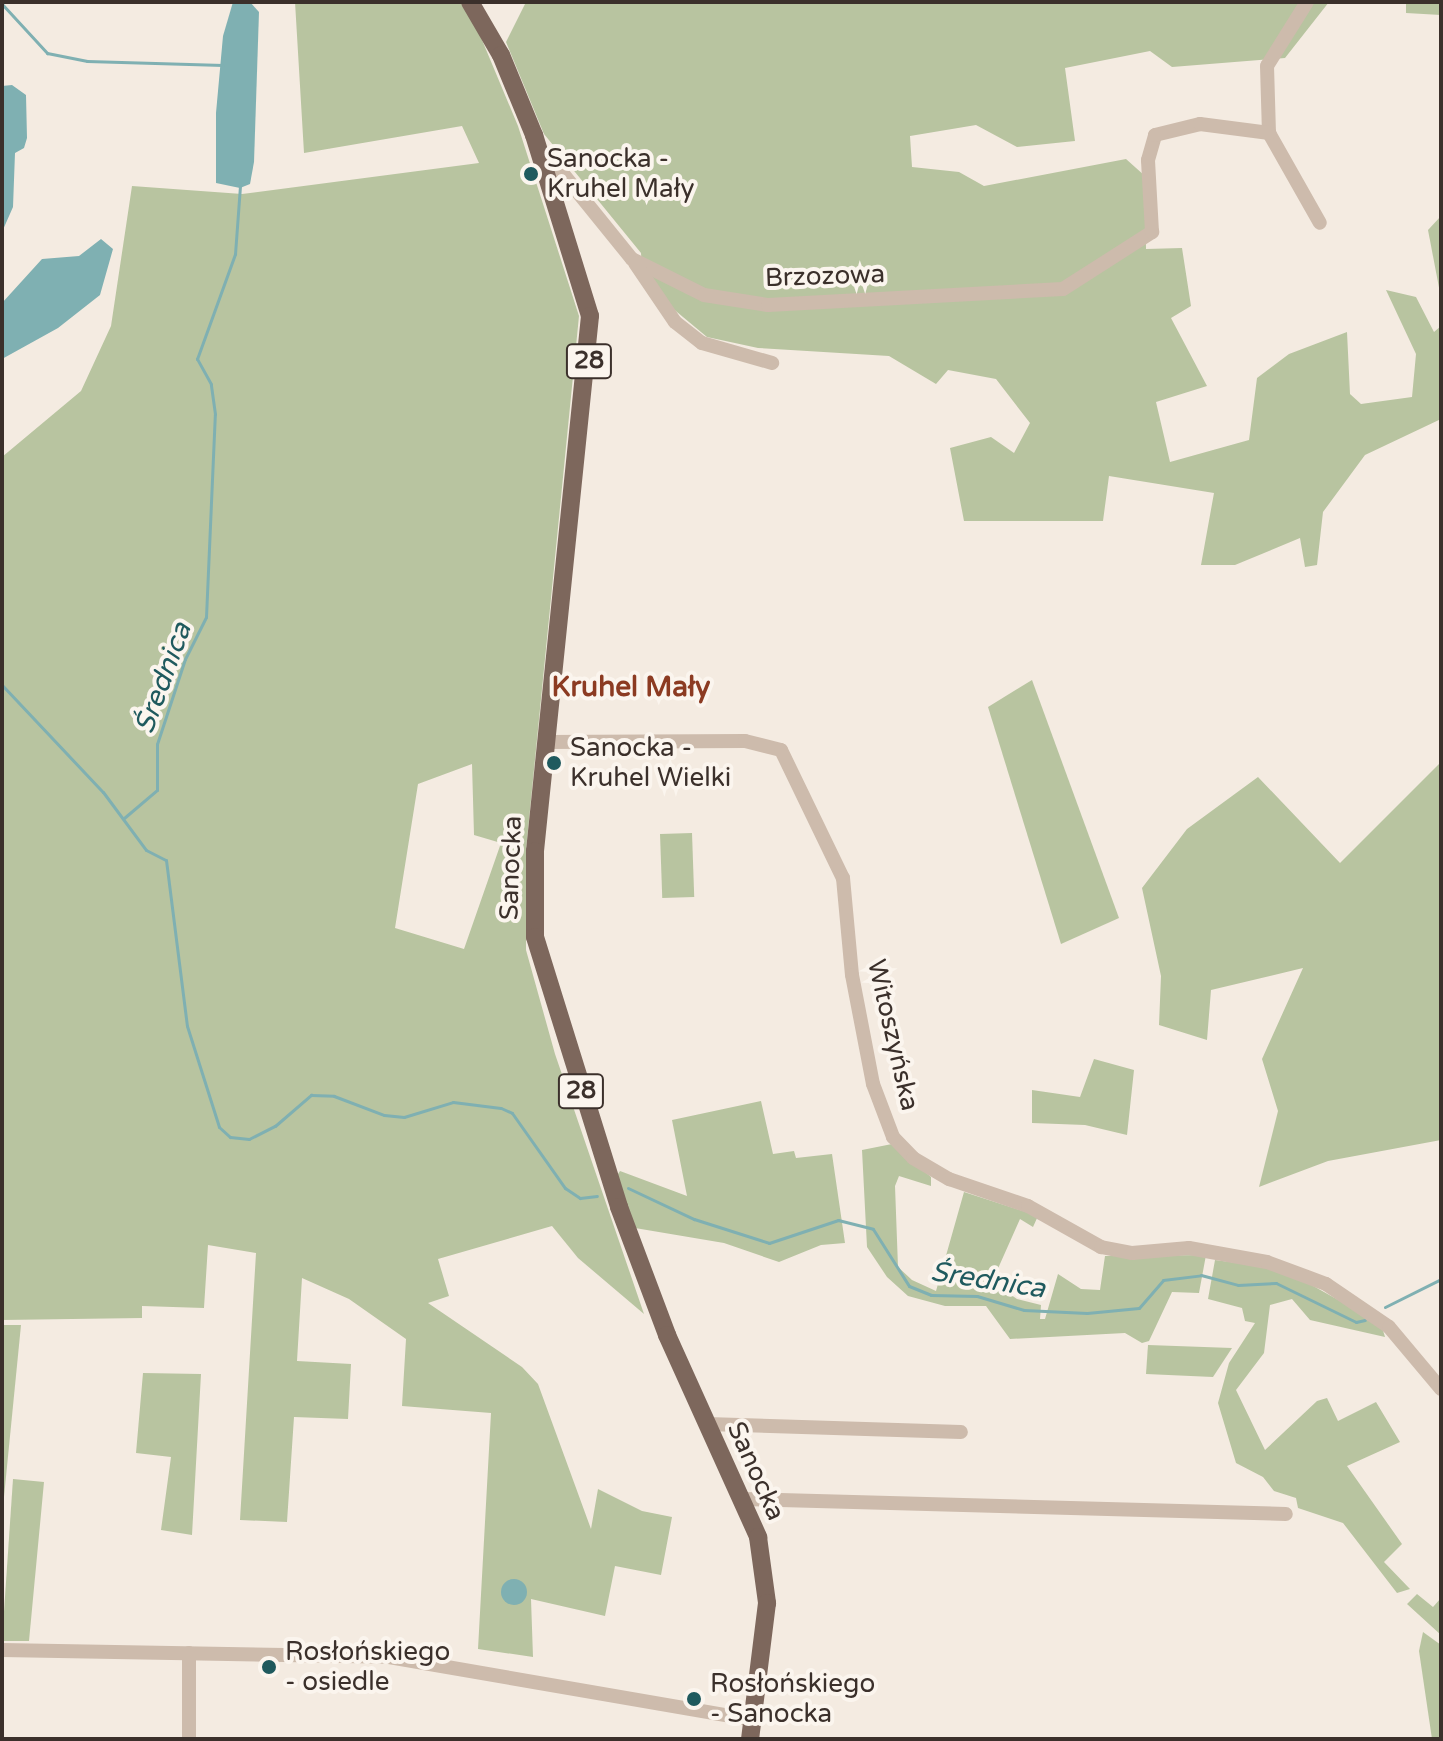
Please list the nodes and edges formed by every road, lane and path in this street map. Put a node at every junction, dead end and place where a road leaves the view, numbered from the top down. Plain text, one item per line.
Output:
1 (470, 2) edge
2 (1307, 2) edge
3 (1269, 133) junction
4 (540, 155) junction
5 (1320, 223) dead end
6 (632, 259) junction
7 (772, 363) dead end
8 (546, 742) junction
9 (1441, 1389) edge
10 (707, 1424) junction
11 (961, 1432) dead end
12 (742, 1499) junction
13 (1286, 1514) dead end
14 (2, 1650) edge
15 (189, 1653) junction
16 (752, 1720) junction
17 (189, 1739) edge
18 (750, 1739) edge

1 - 4 main road, Sanocka / 28
2 - 3 street
3 - 5 street
3 - 6 street, Brzozowa
4 - 6 street, Brzozowa
4 - 8 main road, Sanocka / 28
6 - 7 street
8 - 9 street, Witoszyńska
8 - 10 main road, Sanocka / 28
10 - 11 street
10 - 12 main road, Sanocka / 28
12 - 13 street
12 - 16 main road, Sanocka / 28
14 - 15 street
15 - 16 street
15 - 17 street
16 - 18 main road, 28

